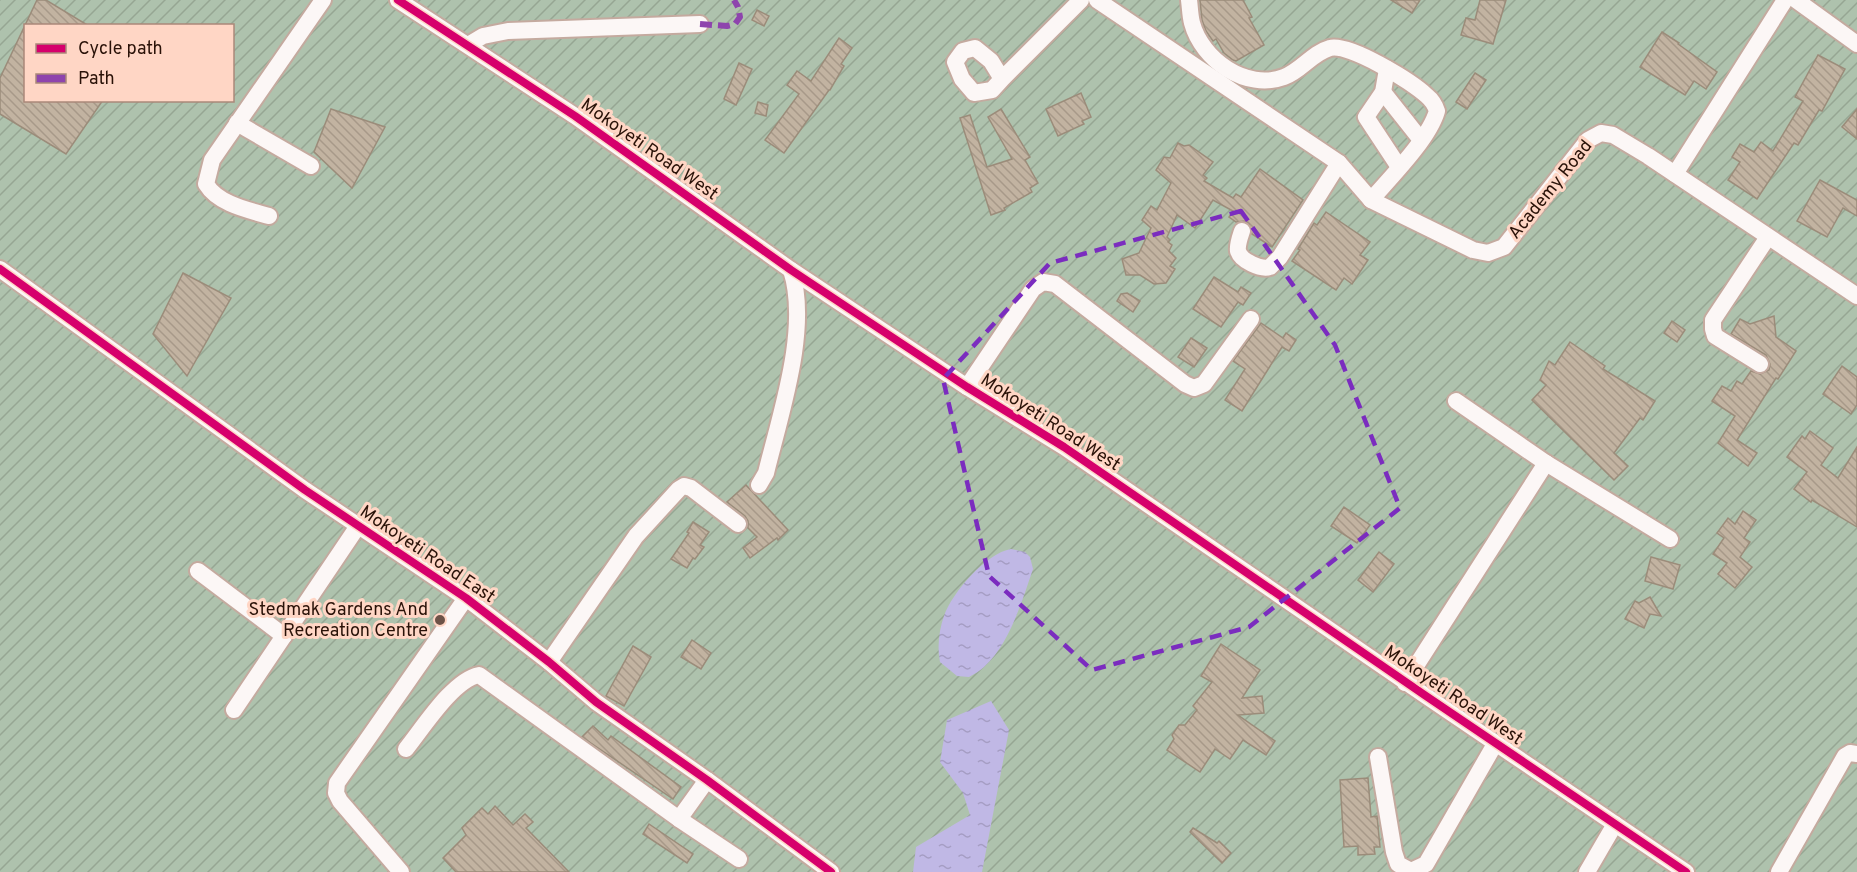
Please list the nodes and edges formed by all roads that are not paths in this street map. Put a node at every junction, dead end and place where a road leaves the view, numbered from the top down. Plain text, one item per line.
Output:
1 (323, 0) edge
2 (398, 0) edge
3 (1081, 0) edge
4 (1097, 0) edge
5 (1189, 0) edge
6 (1785, 0) edge
7 (1796, 0) edge
8 (700, 24) dead end
9 (1857, 44) edge
10 (468, 45) junction
11 (1387, 69) junction
12 (1002, 79) dead end
13 (1383, 93) junction
14 (237, 123) junction
15 (1421, 140) junction
16 (1339, 163) junction
17 (311, 166) dead end
18 (1399, 167) junction
19 (1675, 174) junction
20 (1371, 200) junction
21 (269, 216) dead end
22 (1242, 231) dead end
23 (1768, 237) junction
24 (0, 269) edge
25 (791, 270) junction
26 (1857, 296) edge
27 (1251, 319) dead end
28 (1760, 364) dead end
29 (967, 387) junction
30 (1456, 401) dead end
31 (1546, 463) junction
32 (759, 485) dead end
33 (738, 524) dead end
34 (358, 526) junction
35 (1670, 539) dead end
36 (198, 571) dead end
37 (466, 598) junction
38 (284, 636) junction
39 (549, 662) junction
40 (1405, 683) junction
41 (234, 710) dead end
42 (1495, 744) junction
43 (406, 749) dead end
44 (1857, 754) edge
45 (1378, 757) dead end
46 (707, 780) junction
47 (679, 819) junction
48 (1615, 824) junction
49 (739, 859) dead end
50 (401, 872) edge
51 (831, 872) edge
52 (1587, 872) edge
53 (1686, 872) edge
54 (1779, 872) edge

1 - 14 street
2 - 10 street, Mokoyeti Road West
3 - 12 street
4 - 16 street, Academy Road
5 - 11 street
6 - 19 street
7 - 9 street
8 - 10 street
10 - 25 street, Mokoyeti Road West
11 - 13 street
11 - 15 street
13 - 15 street
13 - 18 street
14 - 17 street
14 - 21 street
15 - 18 street
16 - 20 street, Academy Road
16 - 22 street
18 - 20 street
19 - 20 street, Academy Road
19 - 23 street, Academy Road
23 - 26 street, Academy Road
23 - 28 street
24 - 34 street, Mokoyeti Road East
25 - 29 street, Mokoyeti Road West
25 - 32 street
27 - 29 street
29 - 40 street, Mokoyeti Road West
30 - 31 street
31 - 35 street
31 - 40 street
33 - 39 street
34 - 37 street, Mokoyeti Road East
34 - 38 street
36 - 38 street
37 - 39 street, Mokoyeti Road East
37 - 50 street
38 - 41 street
39 - 46 street, Mokoyeti Road East
40 - 42 street, Mokoyeti Road West
42 - 45 street
42 - 48 street, Mokoyeti Road West
43 - 47 street
44 - 54 street
46 - 47 street
46 - 51 street, Mokoyeti Road East
47 - 49 street
48 - 52 street
48 - 53 street, Mokoyeti Road West

